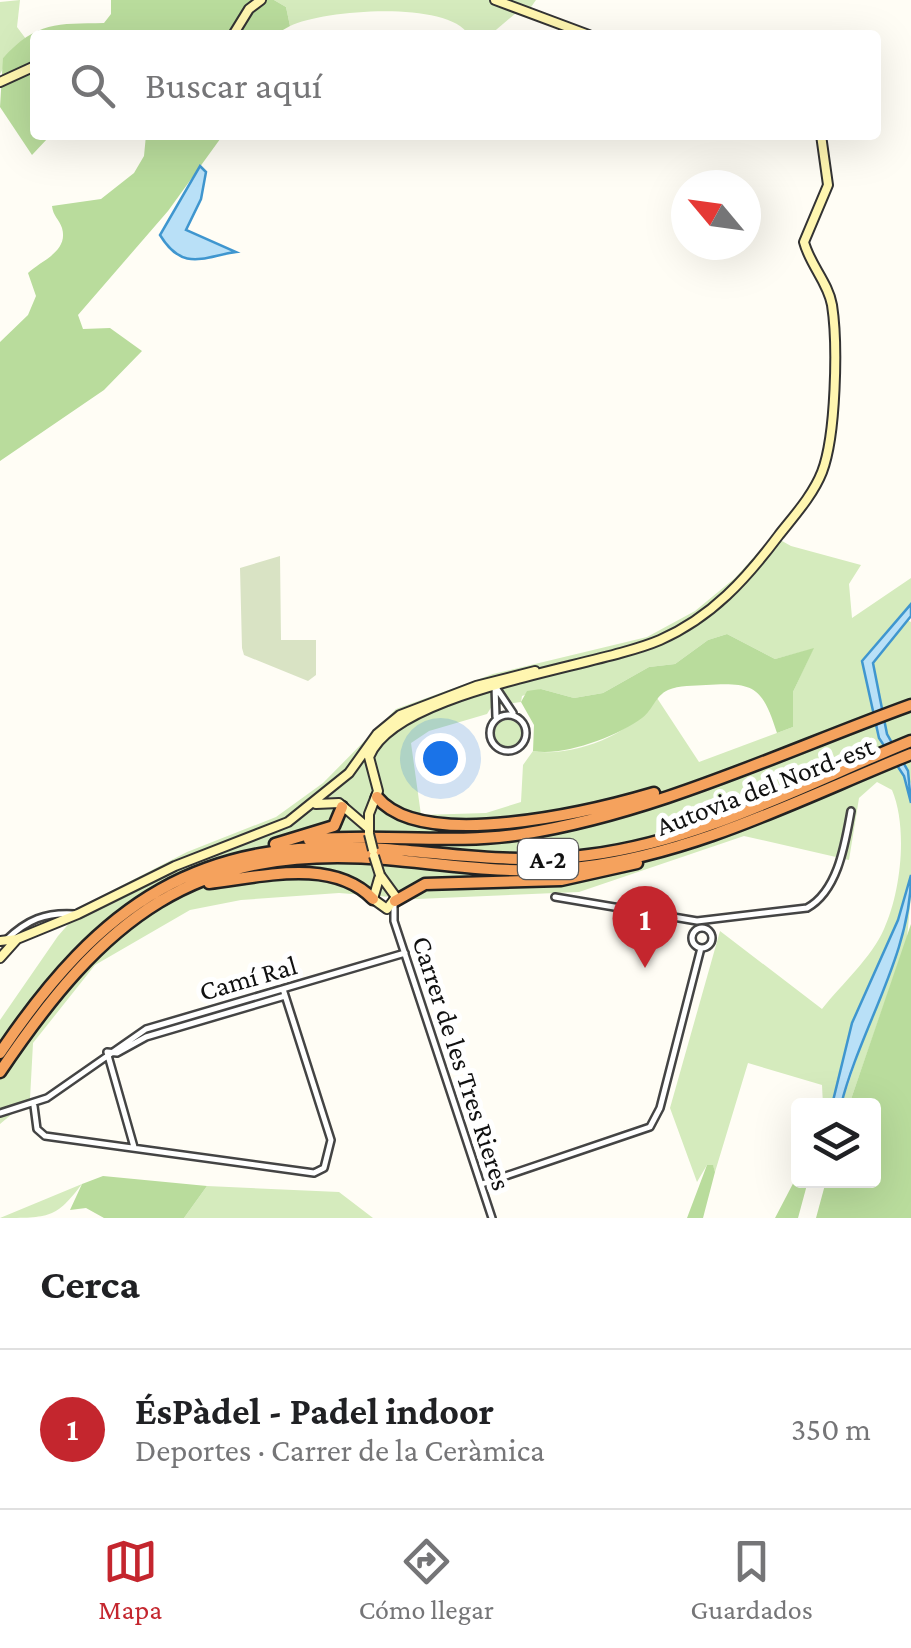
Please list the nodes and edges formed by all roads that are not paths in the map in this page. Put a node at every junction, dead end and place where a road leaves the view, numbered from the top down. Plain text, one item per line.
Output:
1 (261, 0) edge
2 (495, 0) edge
3 (236, 30) edge
4 (576, 30) edge
5 (30, 68) edge
6 (0, 82) edge
7 (822, 140) edge
8 (510, 679) junction
9 (478, 688) junction
10 (494, 691) junction
11 (502, 694) junction
12 (911, 705) edge
13 (514, 715) junction
14 (496, 718) junction
15 (911, 741) edge
16 (911, 754) edge
17 (770, 756) junction
18 (349, 773) junction
19 (372, 778) junction
20 (339, 781) junction
21 (806, 790) junction
22 (374, 802) junction
23 (310, 806) junction
24 (344, 807) junction
25 (850, 812) dead end
26 (368, 831) junction
27 (686, 845) junction
28 (280, 848) junction
29 (265, 850) junction
30 (380, 875) junction
31 (203, 882) junction
32 (390, 888) junction
33 (375, 894) junction
34 (554, 898) dead end
35 (395, 902) junction
36 (383, 909) junction
37 (78, 914) junction
38 (394, 921) junction
39 (17, 939) junction
40 (3, 940) edge
41 (701, 948) junction
42 (404, 954) junction
43 (0, 958) edge
44 (284, 992) junction
45 (107, 1052) junction
46 (0, 1053) edge
47 (0, 1072) edge
48 (34, 1106) junction
49 (0, 1113) edge
50 (134, 1148) junction
51 (482, 1184) junction
52 (492, 1218) edge

1 - 3 main road
2 - 4 main road
5 - 6 main road
7 - 8 main road
8 - 9 main road
8 - 10 main road
8 - 11 street
9 - 10 main road
9 - 18 main road
9 - 19 main road
10 - 11 street
10 - 14 street
11 - 13 street
12 - 17 highway
13 - 14 street
13 - 14 street
15 - 21 highway, Autovia del Nord-est / A-2
16 - 21 highway, Autovia del Nord-est / A-2
17 - 22 highway
17 - 28 highway
18 - 19 main road
18 - 20 main road
19 - 22 main road
20 - 23 main road
20 - 24 main road
21 - 27 highway, Autovia del Nord-est / A-2
21 - 28 highway, Autovia del Nord-est / A-2
22 - 24 main road
22 - 26 main road
23 - 24 main road
23 - 37 main road
24 - 26 main road
24 - 29 highway
25 - 34 street
26 - 30 main road, bridge
27 - 31 highway, Autovia del Nord-est / A-2
27 - 35 highway
28 - 29 highway, Autovia del Nord-est / A-2
29 - 46 highway, Autovia del Nord-est / A-2
30 - 32 main road
30 - 33 main road
31 - 33 highway
31 - 47 highway, Autovia del Nord-est / A-2
32 - 33 main road
32 - 35 main road
33 - 36 main road
35 - 36 main road
35 - 38 street, Carrer de les Tres Rieres
36 - 38 street, Carrer de les Tres Rieres
37 - 39 main road
37 - 40 street
38 - 42 street, Carrer de les Tres Rieres
39 - 40 main road
39 - 43 main road
41 - 41 street
41 - 51 street
42 - 44 street, Camí Ral
42 - 51 street, Carrer de les Tres Rieres
44 - 45 street, Camí Ral
44 - 50 street
45 - 48 street, Camí Ral
45 - 50 street
48 - 49 street, Camí Ral
48 - 50 street
51 - 52 street, Carrer de les Tres Rieres

